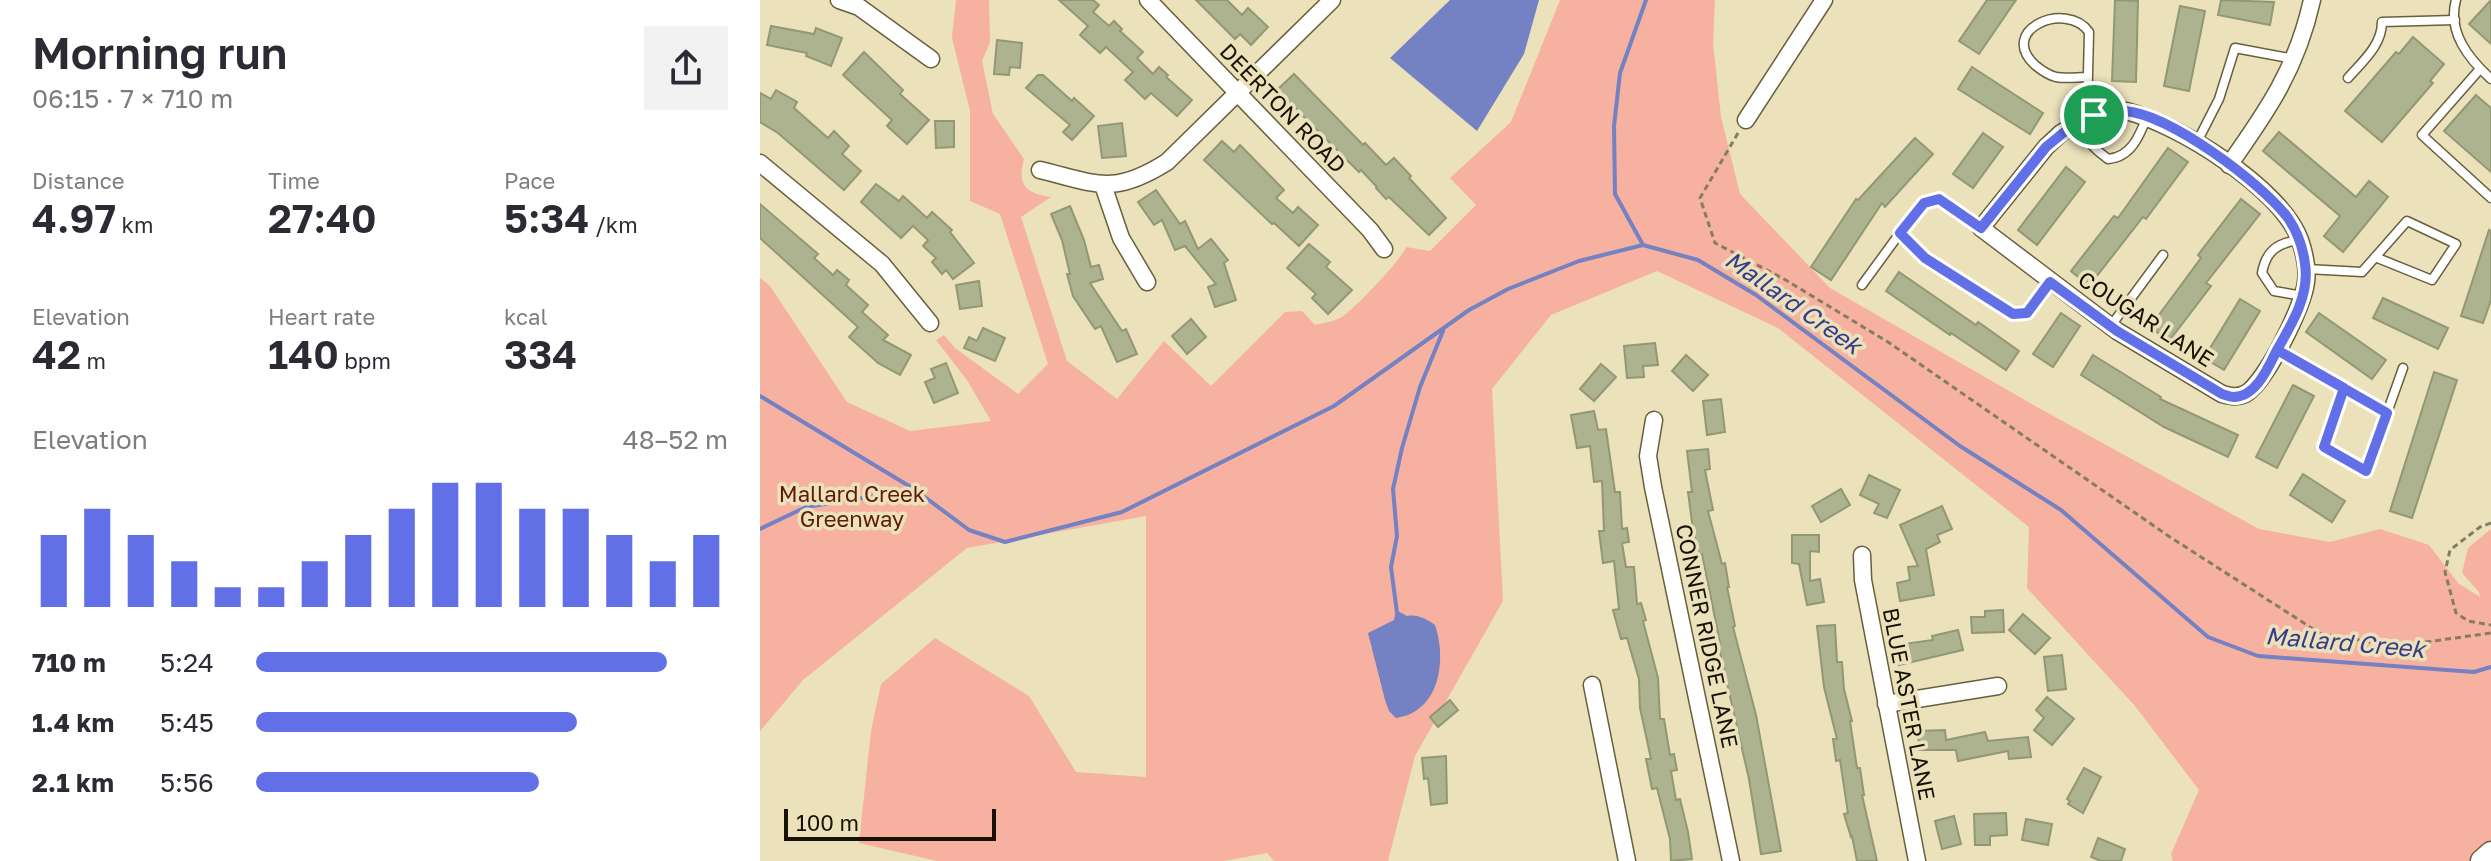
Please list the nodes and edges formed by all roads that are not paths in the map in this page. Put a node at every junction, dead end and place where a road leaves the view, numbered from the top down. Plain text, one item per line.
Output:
1 (840, 0) edge
2 (1148, 0) edge
3 (1332, 0) edge
4 (1824, 0) edge
5 (2312, 0) edge
6 (2456, 0) edge
7 (2455, 20) junction
8 (931, 59) dead end
9 (2294, 59) junction
10 (2480, 69) junction
11 (2088, 77) junction
12 (2348, 78) dead end
13 (2491, 79) edge
14 (1239, 93) junction
15 (2147, 116) junction
16 (1746, 120) road end
17 (2081, 120) junction
18 (2197, 142) junction
19 (760, 163) edge
20 (2229, 165) junction
21 (1040, 170) dead end
22 (1103, 185) junction
23 (2491, 198) edge
24 (1981, 228) junction
25 (1900, 233) junction
26 (2300, 239) junction
27 (1384, 249) dead end
28 (2163, 255) dead end
29 (2375, 257) junction
30 (2306, 269) junction
31 (1147, 282) dead end
32 (2050, 282) junction
33 (1862, 285) dead end
34 (2303, 296) junction
35 (930, 323) dead end
36 (2110, 327) junction
37 (2277, 350) junction
38 (2403, 368) dead end
39 (2344, 388) junction
40 (2387, 413) junction
41 (1654, 420) dead end
42 (1862, 555) dead end
43 (1592, 685) dead end
44 (1998, 686) dead end
45 (1886, 704) junction
46 (2491, 853) edge
47 (1627, 861) edge
48 (1731, 861) edge
49 (1917, 861) edge
50 (2482, 861) edge

1 - 8 street
2 - 14 street, DEERTON ROAD
3 - 14 street
4 - 16 street
5 - 9 street
6 - 7 lane
7 - 10 lane
7 - 12 lane
9 - 18 lane
9 - 20 street
10 - 13 lane
10 - 23 lane
11 - 11 lane
11 - 17 lane
14 - 22 street
14 - 27 street, DEERTON ROAD
15 - 17 street, COUGAR LANE
15 - 17 lane
15 - 18 street, COUGAR LANE
17 - 24 street
18 - 20 street, COUGAR LANE
19 - 35 street
20 - 26 street, COUGAR LANE
21 - 22 street
22 - 31 street
24 - 25 lane
24 - 32 street, COUGAR LANE
25 - 32 lane
25 - 33 lane
26 - 30 street, COUGAR LANE
26 - 34 lane
28 - 36 lane
29 - 29 lane
29 - 30 lane
30 - 34 street, COUGAR LANE
32 - 36 street, COUGAR LANE
34 - 37 street, COUGAR LANE
36 - 37 street, COUGAR LANE
37 - 39 lane
38 - 40 lane
39 - 40 lane
39 - 40 lane
41 - 48 street, CONNER RIDGE LANE
42 - 45 street, BLUE ASTER LANE
43 - 47 street
44 - 45 street
45 - 49 street, BLUE ASTER LANE
46 - 50 main road

